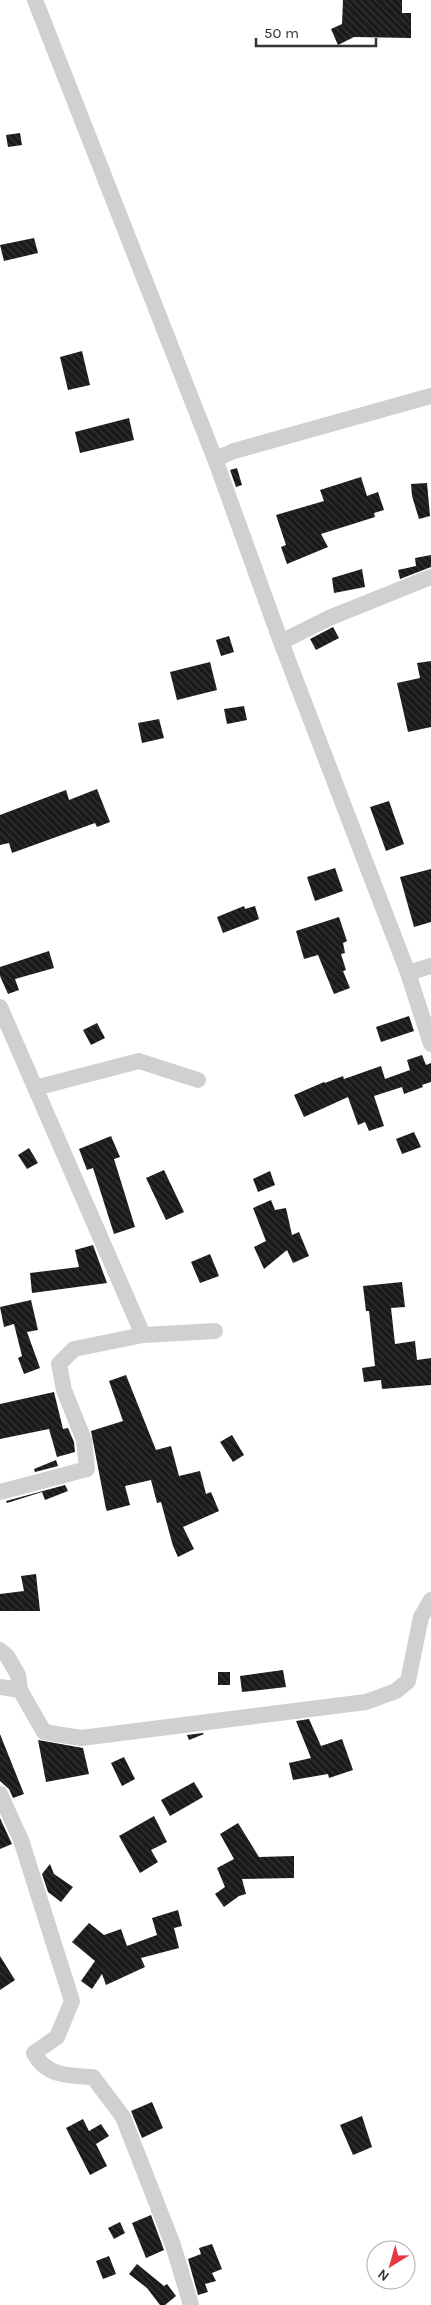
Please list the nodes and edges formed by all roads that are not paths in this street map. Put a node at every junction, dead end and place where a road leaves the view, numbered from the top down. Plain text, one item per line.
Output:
1 (35, 0) edge
2 (431, 396) edge
3 (215, 459) junction
4 (431, 578) edge
5 (282, 642) junction
6 (431, 966) edge
7 (408, 973) junction
8 (0, 1007) edge
9 (431, 1044) edge
10 (198, 1080) dead end
11 (36, 1088) junction
12 (215, 1331) dead end
13 (143, 1335) junction
14 (0, 1492) edge
15 (431, 1600) edge
16 (0, 1650) edge
17 (0, 1687) edge
18 (20, 1690) junction
19 (0, 1794) edge
20 (191, 2305) edge

1 - 3 street
2 - 3 street
3 - 5 street
4 - 5 street
5 - 7 street
6 - 7 street
7 - 9 street
8 - 11 street
10 - 11 street
11 - 13 street
12 - 13 street
13 - 14 street
15 - 18 street
16 - 18 street
17 - 18 street
19 - 20 street

